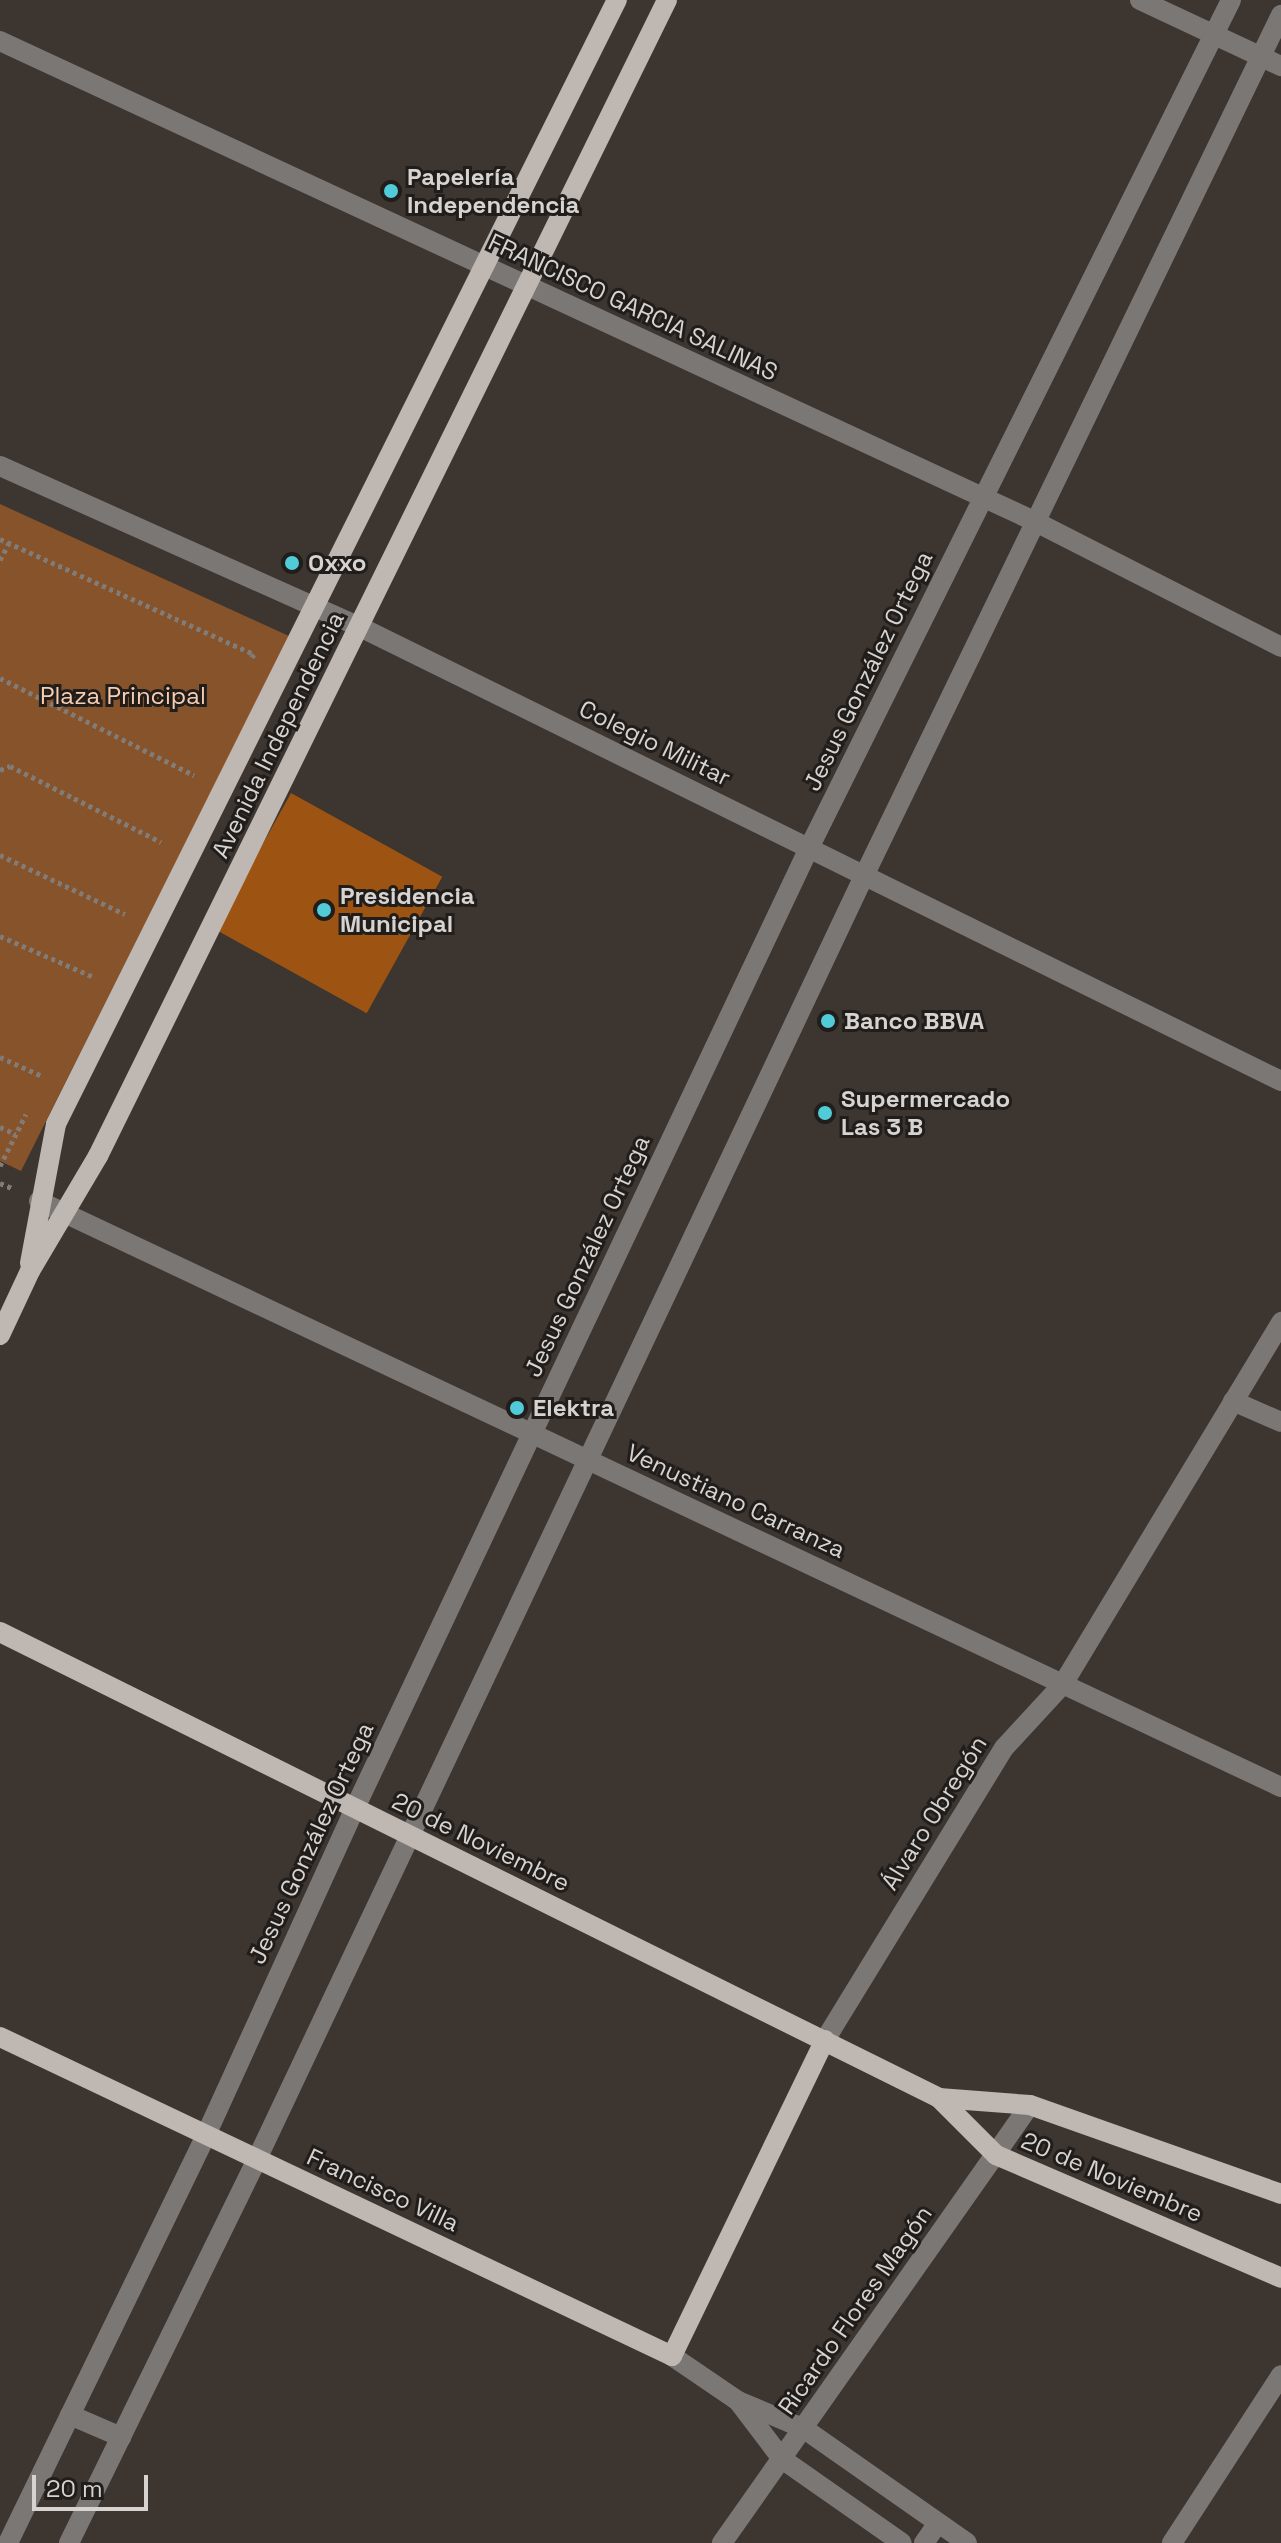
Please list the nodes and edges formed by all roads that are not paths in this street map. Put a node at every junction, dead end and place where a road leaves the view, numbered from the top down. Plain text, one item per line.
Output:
1 (617, 0) edge
2 (667, 0) edge
3 (1140, 0) edge
4 (1231, 0) edge
5 (1281, 15) edge
6 (1214, 35) junction
7 (0, 41) edge
8 (1261, 57) junction
9 (1281, 66) edge
10 (484, 266) junction
11 (527, 287) junction
12 (0, 466) edge
13 (982, 499) junction
14 (1036, 522) junction
15 (314, 607) junction
16 (360, 627) junction
17 (1281, 647) edge
18 (809, 848) junction
19 (864, 876) junction
20 (1281, 1081) edge
21 (39, 1201) junction
22 (64, 1213) junction
23 (30, 1271) junction
24 (1281, 1322) edge
25 (0, 1335) edge
26 (1233, 1401) junction
27 (1281, 1422) edge
28 (532, 1434) junction
29 (586, 1459) junction
30 (0, 1632) edge
31 (1063, 1684) junction
32 (1281, 1787) edge
33 (355, 1808) junction
34 (407, 1834) junction
35 (0, 2037) edge
36 (825, 2040) junction
37 (939, 2098) junction
38 (1030, 2105) junction
39 (206, 2135) junction
40 (996, 2155) junction
41 (257, 2159) junction
42 (1281, 2194) edge
43 (1281, 2278) edge
44 (672, 2356) junction
45 (1281, 2375) edge
46 (738, 2401) junction
47 (70, 2415) junction
48 (803, 2428) junction
49 (121, 2437) junction
50 (782, 2459) junction
51 (938, 2523) junction
52 (8, 2543) edge
53 (69, 2543) edge
54 (722, 2543) edge
55 (902, 2543) edge
56 (924, 2543) edge
57 (967, 2543) edge
58 (1172, 2543) edge

1 - 10 main road, Avenida Independencia
2 - 11 main road, Avenida Independencia
3 - 6 street
4 - 6 street, Jesus González Ortega
5 - 8 street
6 - 8 street
6 - 13 street, Jesus González Ortega
7 - 10 street, FRANCISCO GARCIA SALINAS
8 - 9 street
8 - 14 street
10 - 11 street, FRANCISCO GARCIA SALINAS
10 - 15 main road, Avenida Independencia
11 - 13 street, FRANCISCO GARCIA SALINAS
11 - 16 main road, Avenida Independencia
12 - 15 street, Colegio Militar
13 - 14 street, FRANCISCO GARCIA SALINAS
13 - 18 street, Jesus González Ortega
14 - 17 street, FRANCISCO GARCIA SALINAS
14 - 19 street
15 - 16 street, Colegio Militar
15 - 21 main road, Avenida Independencia
16 - 18 street, Colegio Militar
16 - 22 main road, Avenida Independencia
18 - 19 street, Colegio Militar
18 - 28 street, Jesus González Ortega
19 - 20 street, Colegio Militar
19 - 29 street
21 - 22 street, Venustiano Carranza
21 - 23 main road, Avenida Independencia
22 - 23 main road, Avenida Independencia
22 - 28 street, Venustiano Carranza
23 - 25 main road, Avenida Independencia
24 - 26 street, Álvaro Obregón
26 - 27 street
26 - 31 street, Álvaro Obregón
28 - 29 street, Venustiano Carranza
28 - 33 street, Jesus González Ortega
29 - 31 street, Venustiano Carranza
29 - 34 street
30 - 33 main road, 20 de Noviembre
31 - 32 street, Venustiano Carranza
31 - 36 street, Álvaro Obregón
33 - 34 main road, 20 de Noviembre
33 - 39 street, Jesus González Ortega
34 - 36 main road, 20 de Noviembre
34 - 41 street
35 - 39 main road, Francisco Villa
36 - 37 main road, 20 de Noviembre
36 - 44 main road, Álvaro Obregón
37 - 38 main road, 20 de Noviembre
37 - 40 main road, 20 de Noviembre
38 - 40 street, Ricardo Flores Magón
38 - 42 main road, 20 de Noviembre
39 - 41 main road, Francisco Villa
39 - 47 street, Jesus González Ortega
40 - 43 main road, 20 de Noviembre
40 - 48 street, Ricardo Flores Magón
41 - 44 main road, Francisco Villa
41 - 49 street
44 - 46 street, Francisco Villa
45 - 58 street
46 - 48 street, Francisco Villa
46 - 50 street, Francisco Villa
47 - 49 street
47 - 52 street, Jesus González Ortega
48 - 50 street, Ricardo Flores Magón
48 - 51 street, Francisco Villa
49 - 53 street
50 - 54 street, Ricardo Flores Magón
50 - 55 street, Francisco Villa
51 - 56 street
51 - 57 street, Francisco Villa

